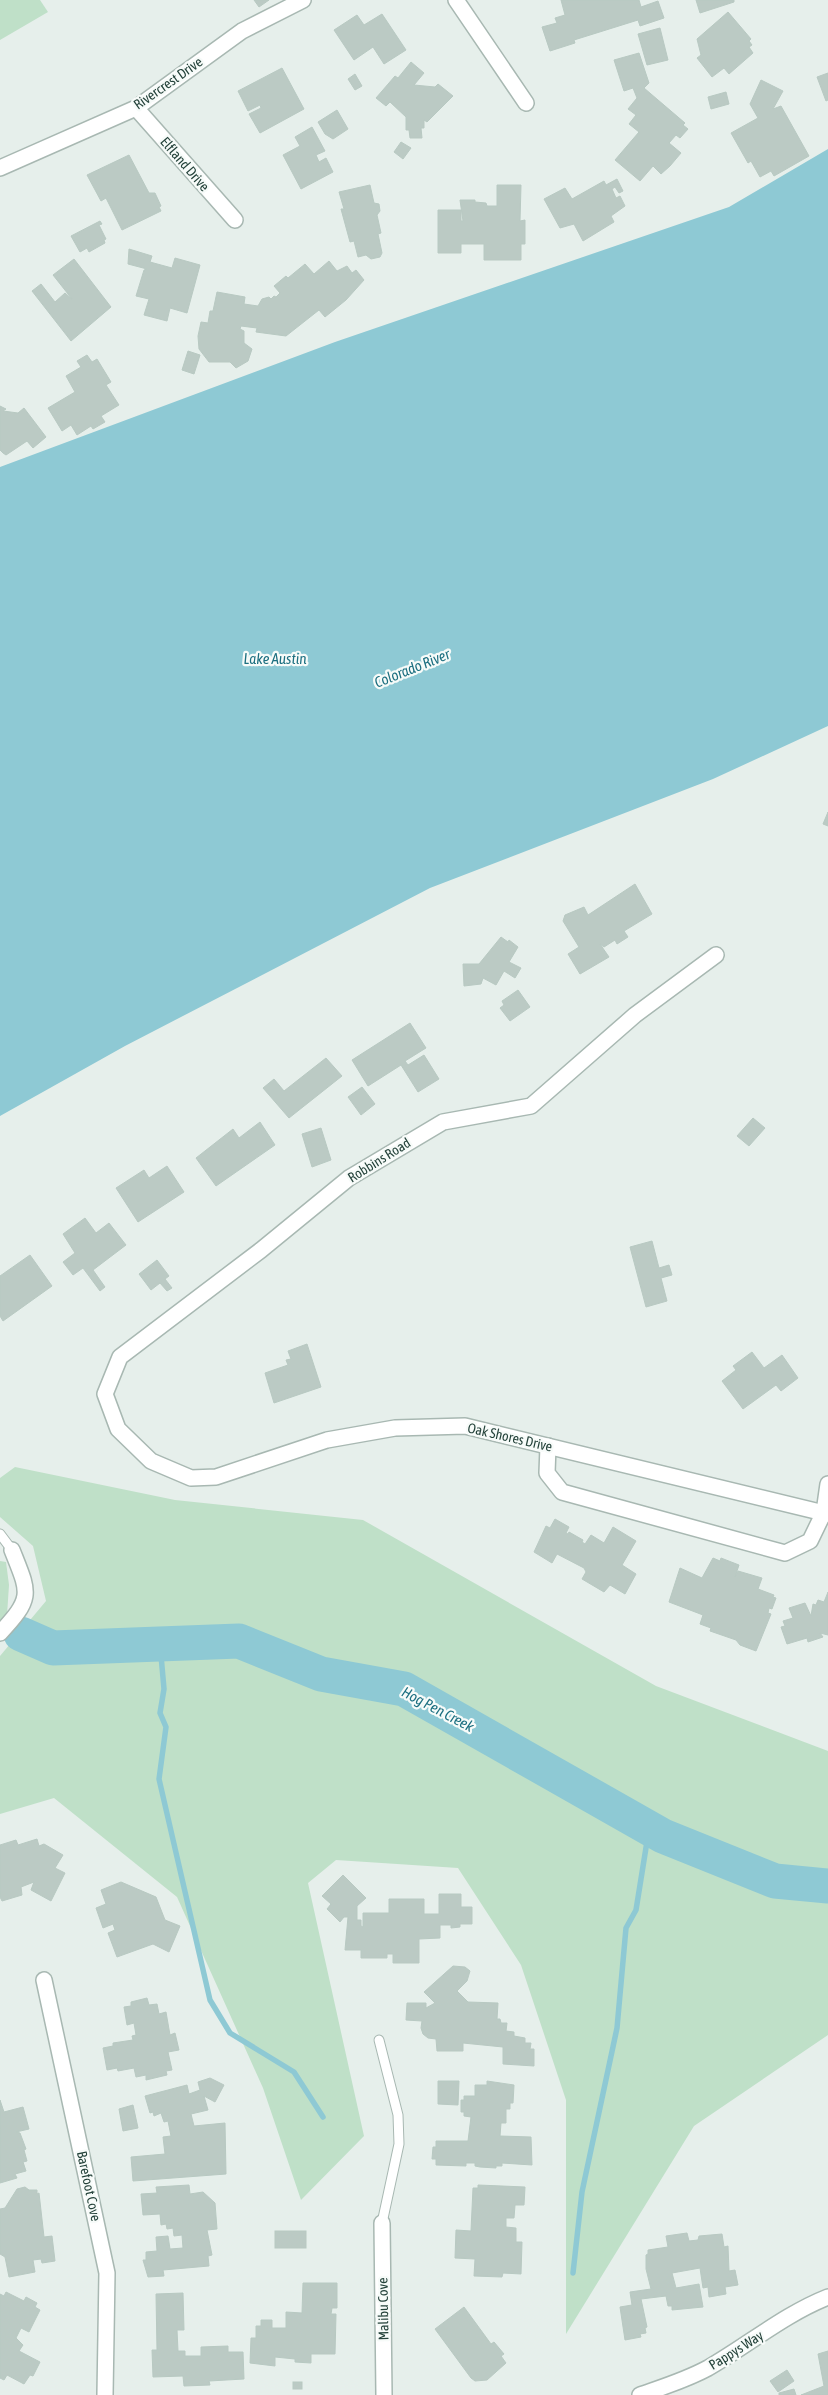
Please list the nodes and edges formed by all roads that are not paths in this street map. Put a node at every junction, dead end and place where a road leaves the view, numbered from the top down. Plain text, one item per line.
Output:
1 (303, 0) edge
2 (456, 0) edge
3 (526, 102) dead end
4 (136, 108) junction
5 (0, 168) edge
6 (235, 220) dead end
7 (716, 955) dead end
8 (118, 1429) joint
9 (548, 1446) junction
10 (828, 1484) edge
11 (826, 1513) edge
12 (0, 1534) edge
13 (12, 1550) joint
14 (0, 1633) edge
15 (44, 1980) dead end
16 (379, 2040) dead end
17 (382, 2223) joint
18 (828, 2297) edge
19 (105, 2395) edge
20 (384, 2395) edge
21 (640, 2395) edge

1 - 4 street, Rivercrest Drive
2 - 3 street
4 - 5 street, Rivercrest Drive
4 - 6 street, Elfland Drive
7 - 8 street, Robbins Road
8 - 9 street, Oak Shores Drive
9 - 11 street, Oak Shores Drive
9 - 11 street
10 - 11 street
12 - 13 lane
13 - 14 street
15 - 19 street, Barefoot Cove
16 - 17 lane
17 - 20 street, Malibu Cove
18 - 21 street, Pappys Way

